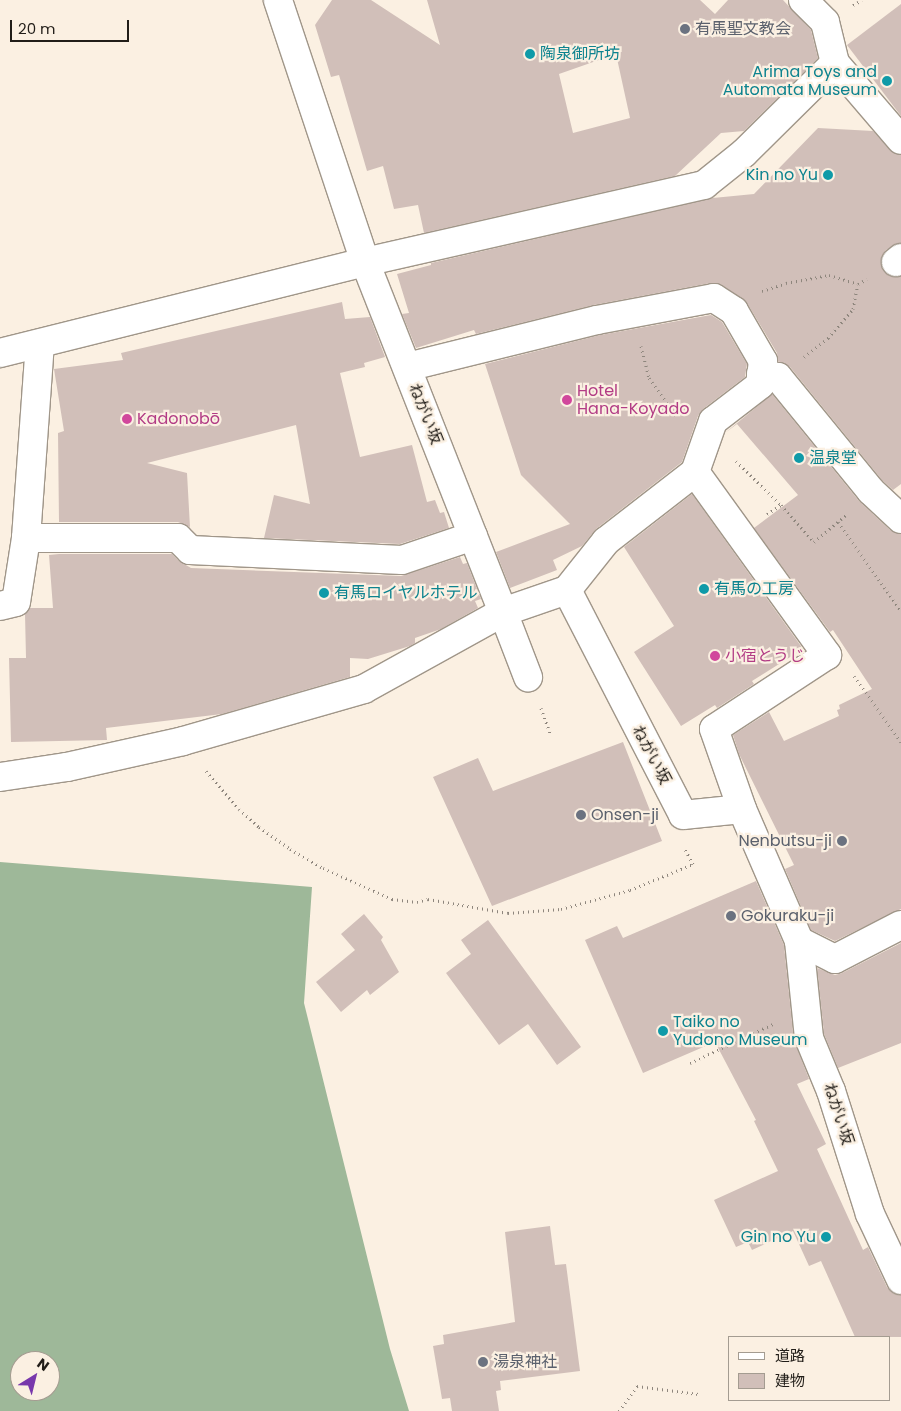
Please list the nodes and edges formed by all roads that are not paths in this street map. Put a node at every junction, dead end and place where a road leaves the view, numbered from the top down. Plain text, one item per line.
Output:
1 (278, 0) edge
2 (803, 0) edge
3 (835, 62) junction
4 (901, 140) edge
5 (365, 262) junction
6 (40, 344) junction
7 (0, 353) edge
8 (407, 367) junction
9 (769, 376) junction
10 (695, 472) junction
11 (901, 518) edge
12 (473, 536) junction
13 (26, 538) junction
14 (567, 590) junction
15 (0, 606) edge
16 (503, 612) junction
17 (528, 678) dead end
18 (0, 777) edge
19 (742, 809) junction
20 (901, 925) edge
21 (799, 941) junction
22 (901, 1280) edge

1 - 5 street, ねがい坂
2 - 3 street
3 - 4 street
3 - 5 street
5 - 6 street
5 - 8 street, ねがい坂
6 - 7 street
6 - 13 street
8 - 9 street
8 - 12 street, ねがい坂
9 - 10 street
9 - 11 street
10 - 14 street
10 - 19 street, ねがい坂
12 - 13 street
12 - 16 street, ねがい坂
13 - 15 street
14 - 16 street
14 - 19 street, ねがい坂
16 - 17 street, ねがい坂
16 - 18 street
19 - 21 street, ねがい坂
20 - 21 street
21 - 22 street, ねがい坂

